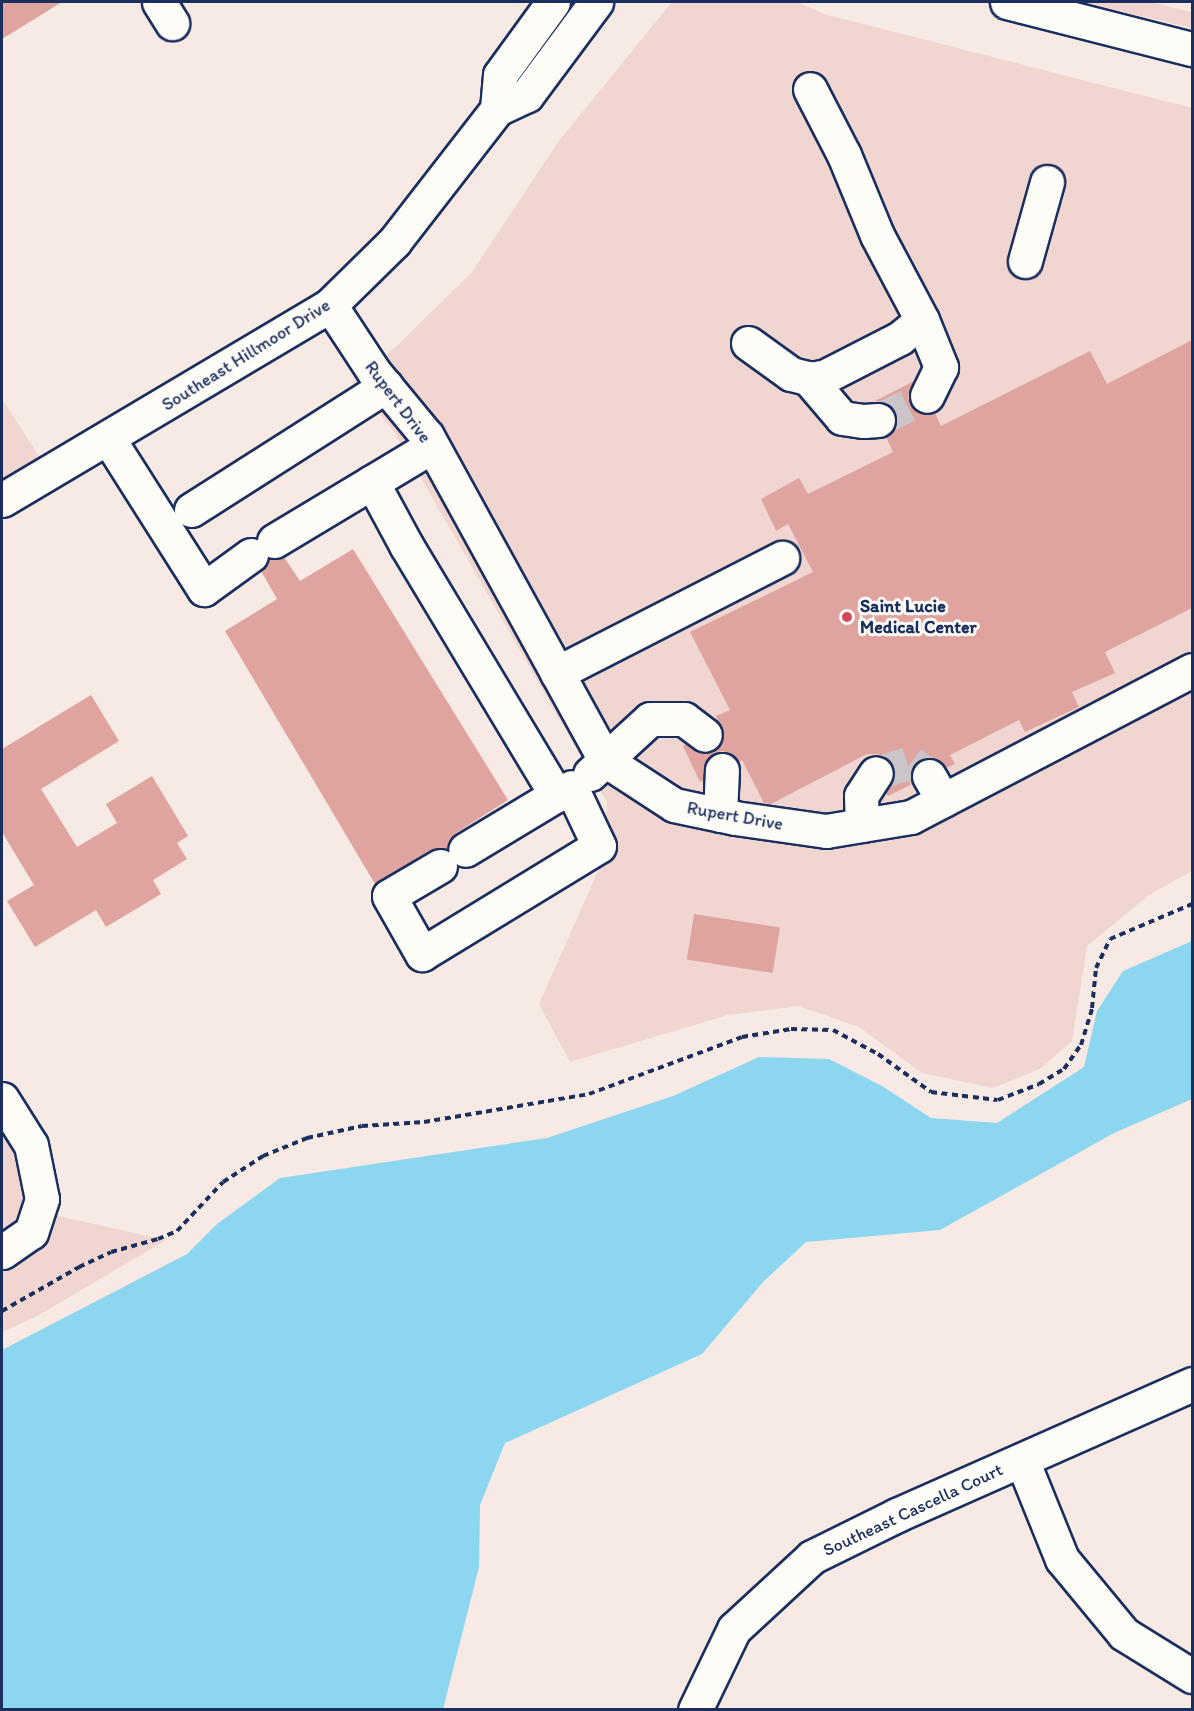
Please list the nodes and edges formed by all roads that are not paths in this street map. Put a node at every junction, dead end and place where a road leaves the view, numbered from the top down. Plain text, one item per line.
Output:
1 (553, 2) edge
2 (596, 2) edge
3 (1007, 2) edge
4 (1192, 49) edge
5 (810, 89) dead end
6 (497, 109) junction
7 (1047, 182) dead end
8 (1025, 261) dead end
9 (330, 305) junction
10 (922, 320) junction
11 (748, 343) dead end
12 (808, 378) junction
13 (386, 386) junction
14 (927, 396) tunnel mouth
15 (878, 420) tunnel mouth
16 (108, 438) junction
17 (432, 446) junction
18 (372, 482) junction
19 (2, 500) edge
20 (191, 510) dead end
21 (782, 558) dead end
22 (1192, 670) edge
23 (557, 673) junction
24 (705, 735) dead end
25 (605, 760) junction
26 (722, 770) dead end
27 (876, 773) tunnel mouth
28 (563, 791) junction
29 (720, 814) junction
30 (862, 825) junction
31 (2, 1099) edge
32 (2, 1252) edge
33 (1192, 1384) edge
34 (1022, 1460) junction
35 (1192, 1676) edge
36 (695, 1710) edge

1 - 6 street
2 - 6 street, Southeast Hillmoor Drive
3 - 4 street
5 - 10 street
6 - 9 street, Southeast Hillmoor Drive
7 - 8 street
9 - 13 street, Rupert Drive
9 - 16 street, Southeast Hillmoor Drive
10 - 12 street
10 - 14 street
11 - 12 street
12 - 15 street
13 - 17 street, Rupert Drive
13 - 20 street
16 - 18 street
16 - 19 street, Southeast Hillmoor Drive
17 - 18 street
17 - 23 street, Rupert Drive
18 - 28 street
21 - 23 street
22 - 30 street, Rupert Drive
23 - 25 street, Rupert Drive
24 - 25 street
25 - 28 street
25 - 29 street, Rupert Drive
26 - 29 street
27 - 30 street
28 - 28 street
29 - 30 street, Rupert Drive
31 - 32 street
33 - 34 street, Southeast Cascella Court
34 - 35 street
34 - 36 street, Southeast Cascella Court

